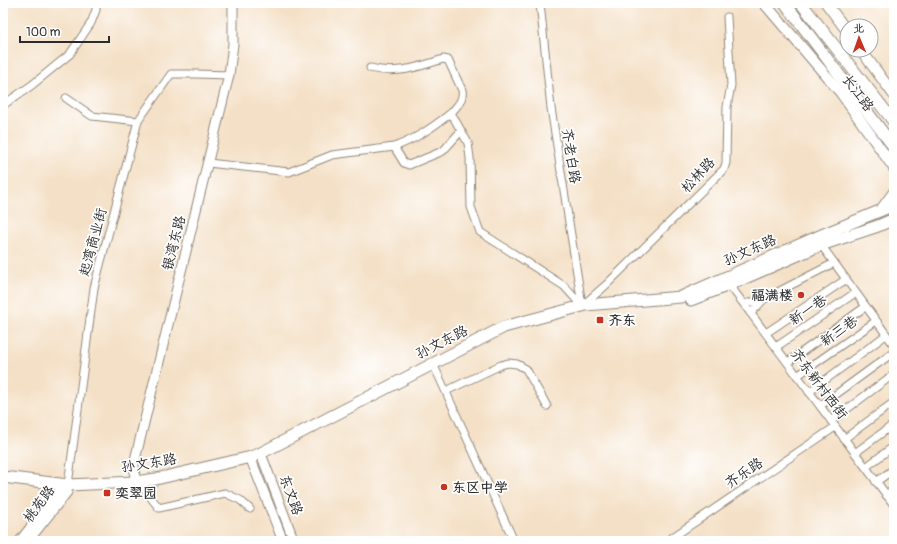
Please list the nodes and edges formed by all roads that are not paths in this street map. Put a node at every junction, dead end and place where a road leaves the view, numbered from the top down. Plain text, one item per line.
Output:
1 (96, 3) edge
2 (233, 3) edge
3 (540, 3) edge
4 (764, 3) edge
5 (785, 3) edge
6 (801, 3) edge
7 (826, 3) edge
8 (727, 17) dead end
9 (839, 20) edge
10 (867, 58) edge
11 (370, 68) dead end
12 (229, 75) junction
13 (894, 94) edge
14 (66, 98) dead end
15 (3, 105) edge
16 (451, 113) junction
17 (138, 121) junction
18 (894, 122) edge
19 (461, 131) junction
20 (893, 146) edge
21 (394, 147) junction
22 (208, 163) junction
23 (893, 164) edge
24 (894, 175) edge
25 (894, 192) edge
26 (894, 205) edge
27 (880, 211) junction
28 (894, 219) edge
29 (878, 226) junction
30 (894, 226) edge
31 (818, 241) junction
32 (834, 263) junction
33 (846, 280) junction
34 (726, 281) junction
35 (855, 293) junction
36 (764, 299) junction
37 (744, 304) junction
38 (865, 307) junction
39 (582, 309) junction
40 (751, 313) junction
41 (876, 321) junction
42 (766, 333) junction
43 (886, 334) junction
44 (894, 345) edge
45 (776, 347) junction
46 (894, 352) edge
47 (788, 362) junction
48 (435, 368) junction
49 (894, 374) edge
50 (798, 376) junction
51 (446, 391) junction
52 (809, 392) junction
53 (894, 402) edge
54 (547, 406) dead end
55 (820, 406) junction
56 (833, 424) junction
57 (894, 424) edge
58 (844, 439) junction
59 (894, 446) edge
60 (855, 453) junction
61 (258, 461) junction
62 (866, 467) junction
63 (894, 469) edge
64 (3, 477) edge
65 (3, 482) edge
66 (876, 482) junction
67 (138, 484) junction
68 (65, 489) junction
69 (894, 489) edge
70 (886, 494) junction
71 (894, 505) edge
72 (250, 509) dead end
73 (20, 541) edge
74 (28, 541) edge
75 (283, 541) edge
76 (294, 541) edge
77 (514, 541) edge
78 (667, 541) edge

1 - 15 street
2 - 12 street, 银湾东路
3 - 39 street, 齐老白路
4 - 23 main road, 长江路
5 - 20 main road, 长江路
6 - 18 main road, 长江路
7 - 9 main road
8 - 39 street, 松林路
10 - 13 main road, 长江路
11 - 16 street
12 - 17 street, 起湾商业街
12 - 22 street, 银湾东路
14 - 17 street
16 - 19 street
16 - 21 street
17 - 68 street, 起湾商业街
19 - 21 street
19 - 39 street
21 - 22 street
22 - 67 street, 银湾东路
23 - 24 main road, 长江路
25 - 27 main road
26 - 27 main road, 孙文东路
27 - 31 main road, 孙文东路
28 - 29 main road, 孙文东路
29 - 30 main road
29 - 31 main road, 孙文东路
31 - 32 street
31 - 34 main road, 孙文东路
32 - 33 street
32 - 36 street
33 - 35 street
33 - 42 street
34 - 37 street, 齐东新村西街
34 - 39 main road, 孙文东路
35 - 38 street
35 - 45 street, 新一巷
36 - 37 street
36 - 40 street
37 - 40 street, 齐东新村西街
38 - 41 street
38 - 47 street
39 - 48 main road, 孙文东路
39 - 67 main road, 孙文东路
40 - 42 street, 齐东新村西街
41 - 43 street
41 - 50 street, 新三巷
42 - 45 street, 齐东新村西街
43 - 44 street
43 - 52 street
45 - 47 street, 齐东新村西街
46 - 55 street
47 - 50 street, 齐东新村西街
48 - 51 street
48 - 61 main road, 孙文东路
49 - 56 street, 齐乐路
50 - 52 street, 齐东新村西街
51 - 54 street
51 - 77 street
52 - 55 street, 齐东新村西街
53 - 58 street
55 - 56 street, 齐东新村西街
56 - 58 street, 齐东新村西街
56 - 78 street, 齐乐路
57 - 60 street
58 - 60 street, 齐东新村西街
59 - 62 street
60 - 62 street, 齐东新村西街
61 - 67 main road, 孙文东路
61 - 75 street, 东文路
61 - 76 street, 东文路
62 - 66 street, 齐东新村西街
63 - 66 street
64 - 68 main road, 孙文东路
65 - 68 main road, 孙文东路
66 - 70 street, 齐东新村西街
67 - 68 main road, 孙文东路
67 - 72 street
68 - 73 street, 桃苑路
68 - 74 street, 桃苑路
69 - 70 street
70 - 71 street, 齐东新村西街

